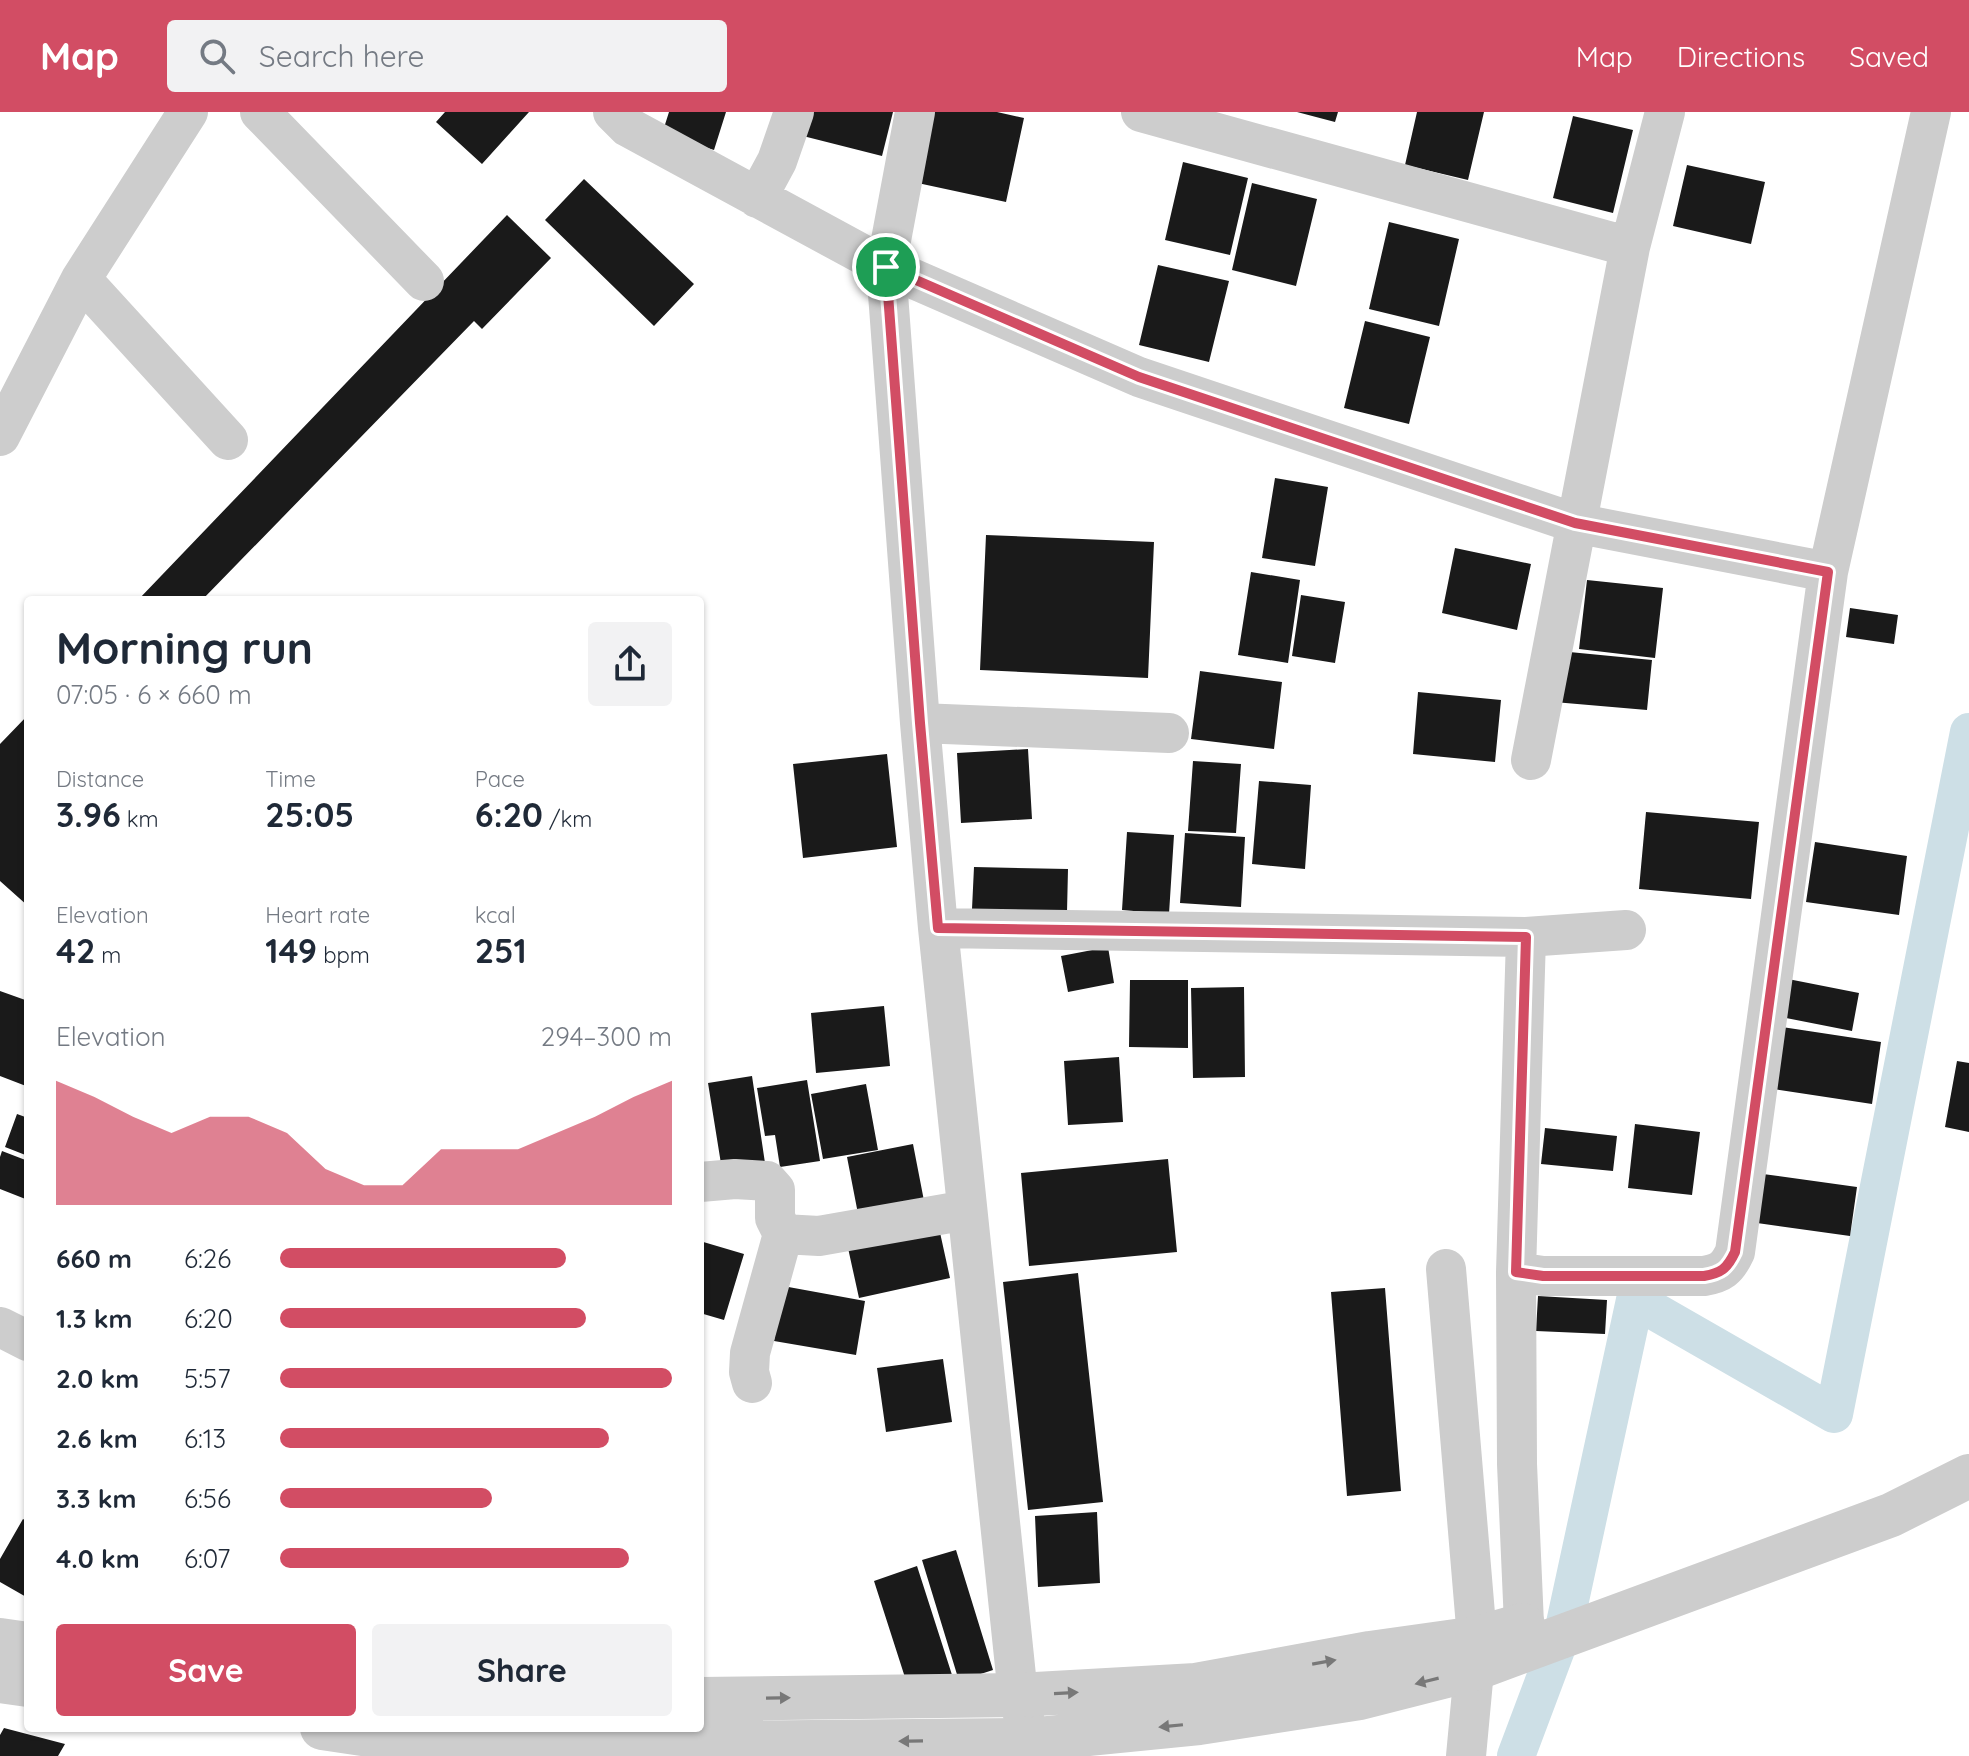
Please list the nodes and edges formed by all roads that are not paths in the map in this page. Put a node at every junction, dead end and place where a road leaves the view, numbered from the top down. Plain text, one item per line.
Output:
1 (188, 112) edge
2 (260, 112) edge
3 (794, 112) edge
4 (915, 112) edge
5 (1665, 112) edge
6 (1931, 112) edge
7 (1151, 113) edge
8 (624, 117) edge
9 (757, 198) junction
10 (1630, 247) junction
11 (886, 267) junction
12 (81, 279) junction
13 (424, 281) dead end
14 (0, 436) edge
15 (228, 440) dead end
16 (1575, 523) junction
17 (1828, 572) junction
18 (920, 723) junction
19 (1169, 733) dead end
20 (1531, 760) dead end
21 (938, 928) junction
22 (1626, 930) dead end
23 (1526, 937) junction
24 (704, 1182) edge
25 (967, 1210) junction
26 (783, 1234) junction
27 (1446, 1269) dead end
28 (1516, 1272) junction
29 (0, 1327) edge
30 (24, 1339) edge
31 (752, 1383) dead end
32 (1969, 1444) edge
33 (1969, 1476) edge
34 (1624, 1601) junction
35 (1542, 1627) junction
36 (0, 1640) edge
37 (24, 1643) edge
38 (1476, 1654) junction
39 (0, 1681) edge
40 (24, 1684) edge
41 (1018, 1695) junction
42 (704, 1699) edge
43 (349, 1732) edge
44 (1029, 1740) junction
45 (692, 1742) edge
46 (1466, 1756) edge

1 - 12 street
2 - 13 street
3 - 9 street
4 - 11 street
5 - 10 street
6 - 17 street
7 - 10 street
8 - 9 street
9 - 11 street
10 - 16 street
11 - 16 street
11 - 18 street
12 - 14 street
12 - 15 street
16 - 17 street
16 - 20 street
17 - 28 street
18 - 19 street
18 - 21 street
21 - 23 street
21 - 25 street
22 - 23 street
23 - 28 street
24 - 26 street
25 - 26 street
25 - 41 street
26 - 31 street
27 - 38 street
28 - 35 street
29 - 30 street
32 - 34 street
33 - 34 street
34 - 35 street
35 - 38 street
36 - 37 street
41 -> 38 street
38 -> 44 street
38 - 46 street
39 - 40 street
42 -> 41 street
41 - 44 street
43 - 45 street
44 -> 45 street

